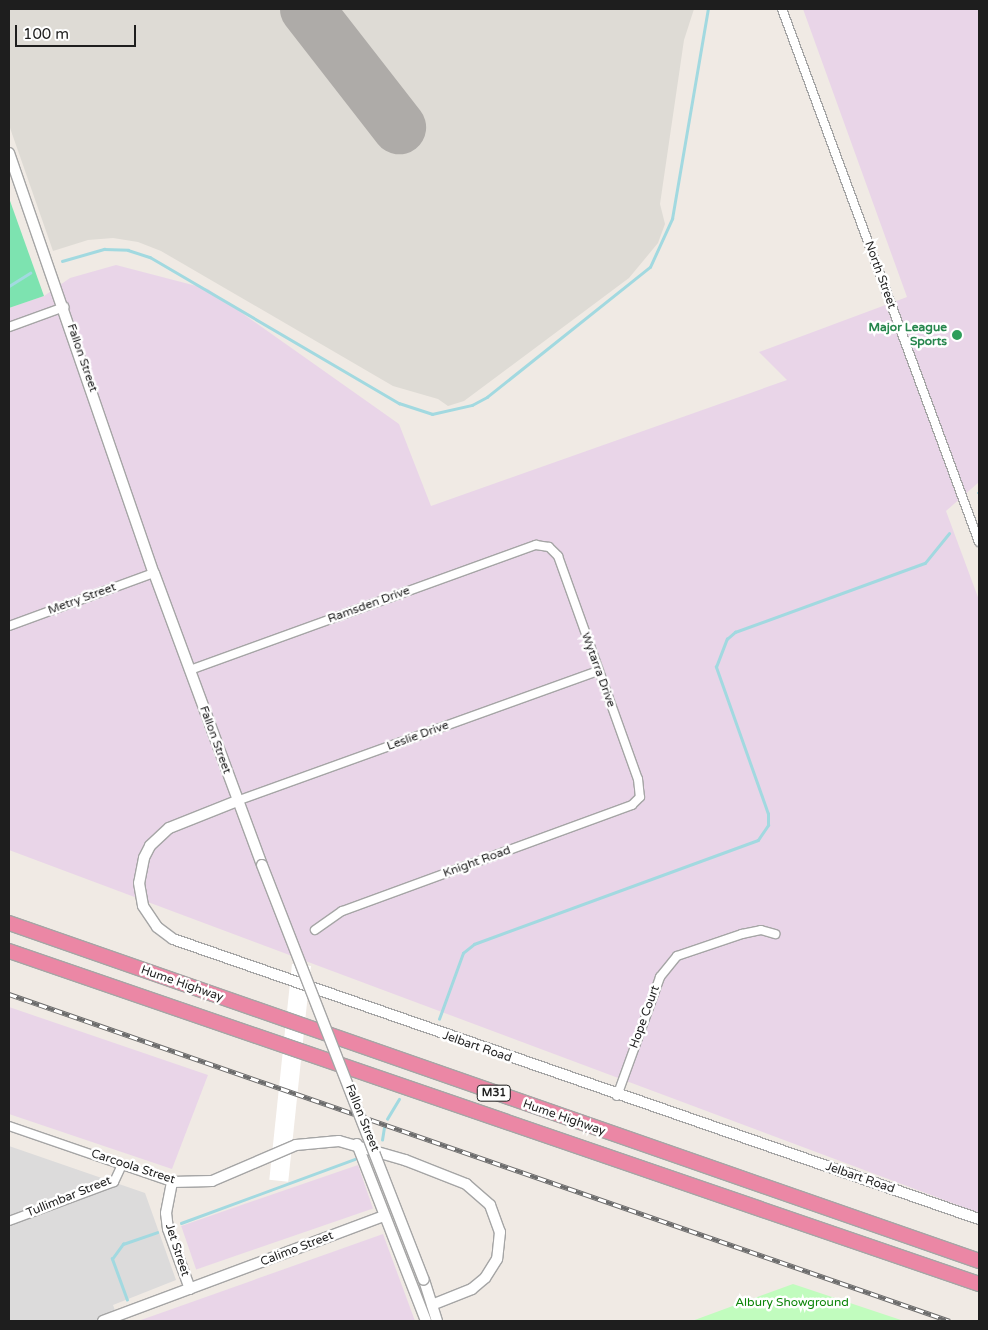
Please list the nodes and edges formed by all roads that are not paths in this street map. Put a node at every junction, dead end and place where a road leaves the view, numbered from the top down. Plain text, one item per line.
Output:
1 (782, 9) edge
2 (9, 153) edge
3 (64, 307) junction
4 (9, 327) edge
5 (979, 542) edge
6 (549, 547) joint
7 (154, 573) junction
8 (9, 626) edge
9 (190, 670) junction
10 (598, 671) junction
11 (640, 797) joint
12 (237, 801) junction
13 (9, 923) edge
14 (315, 930) dead end
15 (776, 934) dead end
16 (9, 951) edge
17 (617, 1096) junction
18 (9, 1126) edge
19 (357, 1144) junction
20 (122, 1165) junction
21 (172, 1182) junction
22 (384, 1216) junction
23 (979, 1219) edge
24 (9, 1221) edge
25 (979, 1261) edge
26 (979, 1284) edge
27 (190, 1289) junction
28 (432, 1305) junction
29 (104, 1321) edge
30 (426, 1321) edge
31 (437, 1321) edge

1 - 5 street, North Street
2 - 3 street, Fallon Street
3 - 4 street
3 - 7 street, Fallon Street
6 - 9 street, Ramsden Drive
6 - 10 street, Wytarra Drive
7 - 8 street, Metry Street
7 - 9 street, Fallon Street
9 - 12 street, Fallon Street
10 - 11 street, Wytarra Drive
10 - 12 street, Leslie Drive
11 - 14 street, Knight Road
12 - 17 street, Jelbart Road
12 - 28 street, Fallon Street, bridge
13 - 25 highway, Hume Highway / M31
15 - 17 street, Hope Court
16 - 26 highway, Hume Highway / M31
17 - 23 street, Jelbart Road
18 - 20 street, Carcoola Street
19 - 21 street, Carcoola Street
19 - 22 street
19 - 28 street, Carcoola Street
20 - 21 street, Carcoola Street
20 - 24 street, Tullimbar Street
21 - 27 street, Jet Street
22 - 27 street, Calimo Street
22 - 30 street
27 - 29 street, Calimo Street
28 - 31 street, Fallon Street

